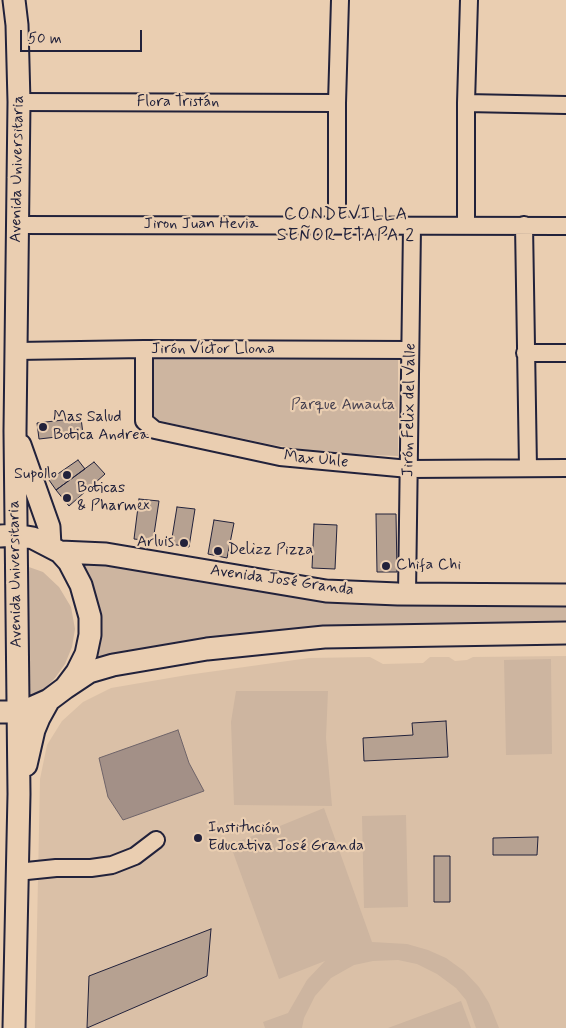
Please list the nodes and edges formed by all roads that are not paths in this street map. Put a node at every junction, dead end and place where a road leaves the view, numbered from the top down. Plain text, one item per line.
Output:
1 (14, 0) edge
2 (340, 0) edge
3 (470, 0) edge
4 (19, 102) junction
5 (466, 103) junction
6 (337, 104) junction
7 (566, 105) edge
8 (17, 224) junction
9 (337, 225) junction
10 (524, 225) junction
11 (466, 226) junction
12 (566, 226) edge
13 (412, 227) junction
14 (144, 349) junction
15 (410, 350) junction
16 (17, 351) junction
17 (525, 353) junction
18 (566, 353) edge
19 (15, 431) junction
20 (528, 468) junction
21 (566, 468) edge
22 (409, 469) junction
23 (8, 535) edge
24 (55, 549) junction
25 (407, 594) junction
26 (566, 595) edge
27 (566, 633) edge
28 (57, 694) junction
29 (9, 712) edge
30 (19, 794) junction
31 (156, 840) dead end
32 (17, 872) junction
33 (14, 1028) edge

1 - 4 main road, Avenida Universitaria
2 - 6 street
3 - 5 street
4 - 6 street, Flora Tristán
4 - 8 main road, Avenida Universitaria
5 - 7 street
5 - 11 street
6 - 9 street
8 - 9 street, Jiron Juan Hevia
8 - 16 main road, Avenida Universitaria
9 - 13 street, Jiron Juan Hevia
10 - 11 street, Jiron Juan Hevia
10 - 12 street, Jiron Juan Hevia
10 - 17 street
11 - 13 street, Jiron Juan Hevia
13 - 15 street, Jirón Felix del Valle
14 - 15 street, Jirón Víctor Llona
14 - 16 street, Jirón Víctor Llona
14 - 22 street, Max Uhle
15 - 22 street, Jirón Felix del Valle
16 - 19 main road, Avenida Universitaria
17 - 18 street
17 - 20 street
19 - 23 main road, Avenida Universitaria
19 - 24 main road
20 - 21 street, Max Uhle
20 - 22 street, Max Uhle
22 - 25 street, Jirón Felix del Valle
23 - 24 main road
23 - 29 main road, Avenida Universitaria
24 - 25 main road, Avenida José Granda
24 - 28 main road
25 - 26 main road, Avenida José Granda
27 - 28 main road
28 - 29 main road
28 - 30 main road
29 - 30 main road, Avenida Universitaria
30 - 32 main road, Avenida Universitaria
31 - 32 street
32 - 33 main road, Avenida Universitaria

